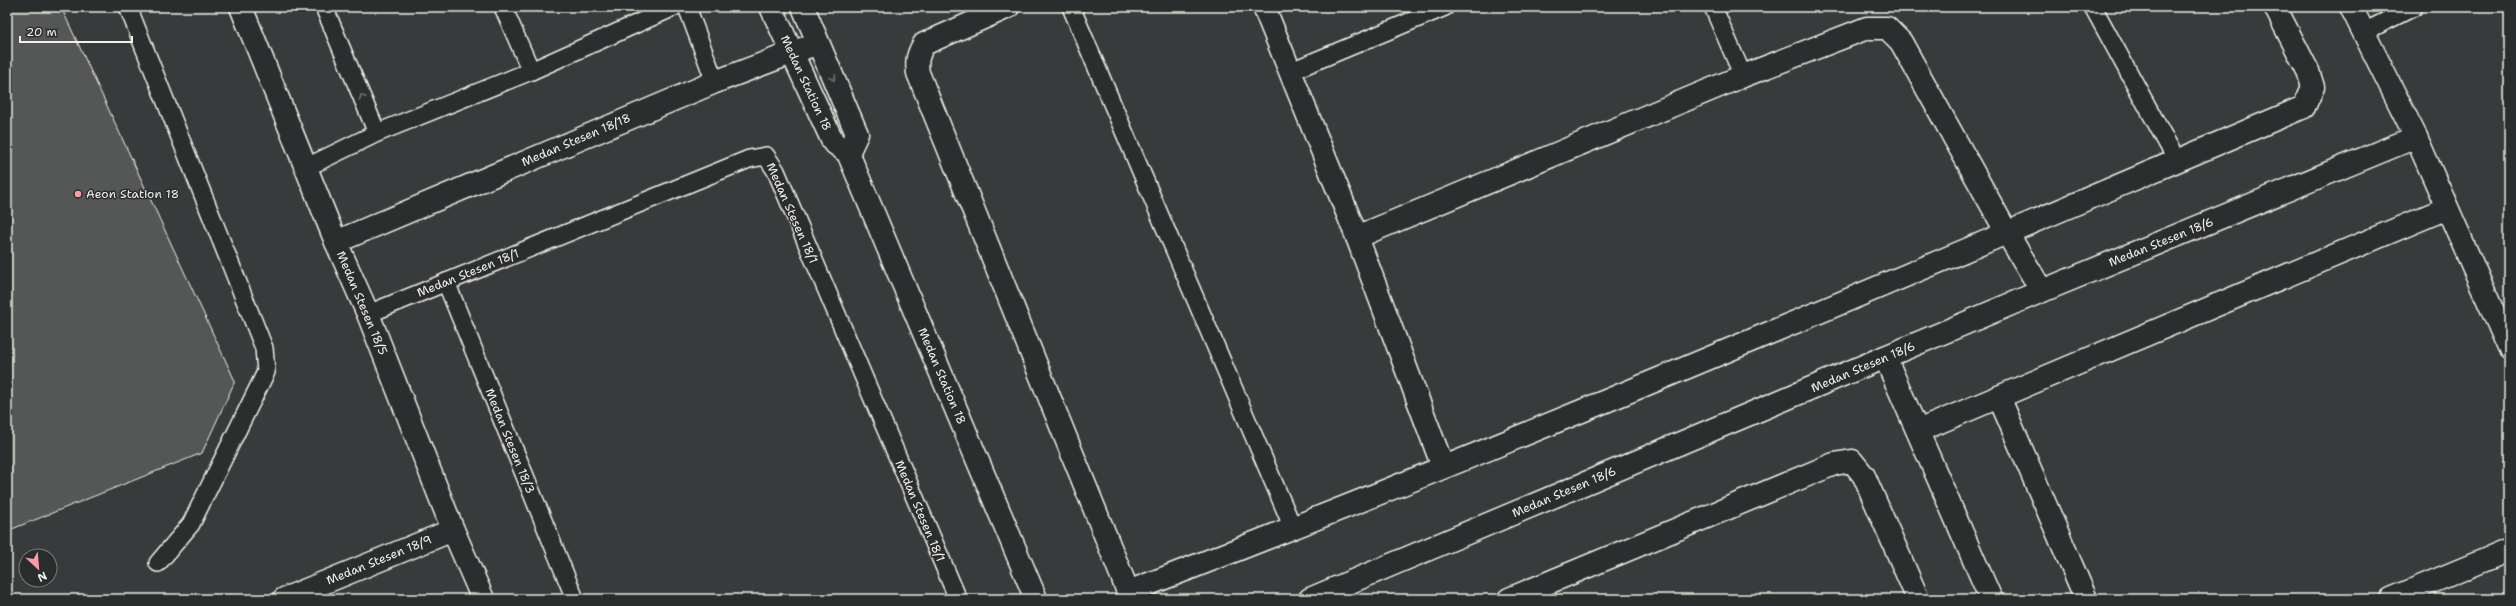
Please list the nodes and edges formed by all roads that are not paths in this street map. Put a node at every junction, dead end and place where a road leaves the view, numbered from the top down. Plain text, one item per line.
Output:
1 (128, 7) edge
2 (241, 7) edge
3 (324, 7) edge
4 (503, 7) edge
5 (674, 7) edge
6 (688, 7) edge
7 (771, 7) edge
8 (803, 7) edge
9 (1008, 7) edge
10 (1071, 7) edge
11 (1264, 7) edge
12 (1445, 7) edge
13 (1713, 7) edge
14 (2093, 7) edge
15 (2275, 7) edge
16 (2351, 7) edge
17 (2414, 7) edge
18 (2364, 32) junction
19 (818, 43) junction
20 (792, 53) junction
21 (531, 71) junction
22 (1289, 72) junction
23 (1743, 76) junction
24 (715, 82) junction
25 (377, 133) junction
26 (2416, 137) junction
27 (848, 153) junction
28 (2177, 161) junction
29 (305, 168) junction
30 (2447, 208) junction
31 (2007, 233) junction
32 (1357, 237) junction
33 (336, 242) junction
34 (446, 282) junction
35 (2042, 291) junction
36 (368, 314) junction
37 (2509, 348) edge
38 (1886, 357) junction
39 (1999, 397) junction
40 (1918, 431) junction
41 (1443, 466) junction
42 (1293, 528) junction
43 (453, 530) junction
44 (2509, 550) edge
45 (158, 563) dead end
46 (1129, 595) edge
47 (1521, 597) edge
48 (284, 599) edge
49 (483, 599) edge
50 (575, 599) edge
51 (958, 599) edge
52 (1036, 599) edge
53 (1310, 599) edge
54 (1918, 599) edge
55 (1991, 599) edge
56 (2086, 599) edge
57 (2391, 599) edge

1 - 45 lane
2 - 29 street, Medan Stesen 18/5
25 -> 3 lane
4 - 21 lane
5 - 21 lane
6 - 24 lane
7 - 20 street, Medan Station 18
8 - 19 street, Medan Station 18
9 - 46 street
10 - 42 lane
11 - 22 street
12 - 22 lane
13 - 23 lane
14 - 28 lane
15 - 28 street
16 - 18 street
17 - 18 lane
18 - 26 street
19 - 20 street, Medan Stesen 18/18
19 -> 27 street, Medan Station 18
20 - 24 street, Medan Stesen 18/18
20 - 27 street, Medan Station 18
21 - 25 lane
22 - 32 street
23 - 31 street
23 - 32 street
24 - 33 street, Medan Stesen 18/18
25 - 29 lane
26 - 30 street
26 - 35 street, Medan Stesen 18/6
27 - 52 street, Medan Station 18
28 - 31 street
29 - 33 street, Medan Stesen 18/5
30 - 37 street
30 - 39 street
31 - 35 street
31 - 41 street
32 - 41 street
33 - 36 street, Medan Stesen 18/5
34 - 36 lane, Medan Stesen 18/1
34 - 50 lane, Medan Stesen 18/3
34 - 51 lane, Medan Stesen 18/1
35 - 38 street, Medan Stesen 18/6
36 - 43 street, Medan Stesen 18/5
38 - 40 street
38 - 53 street, Medan Stesen 18/6
39 - 40 street
39 - 56 street
40 - 55 street
41 - 42 street
42 - 46 street
43 - 48 street, Medan Stesen 18/9
43 - 49 street, Medan Stesen 18/5
44 - 57 street
47 - 54 street

